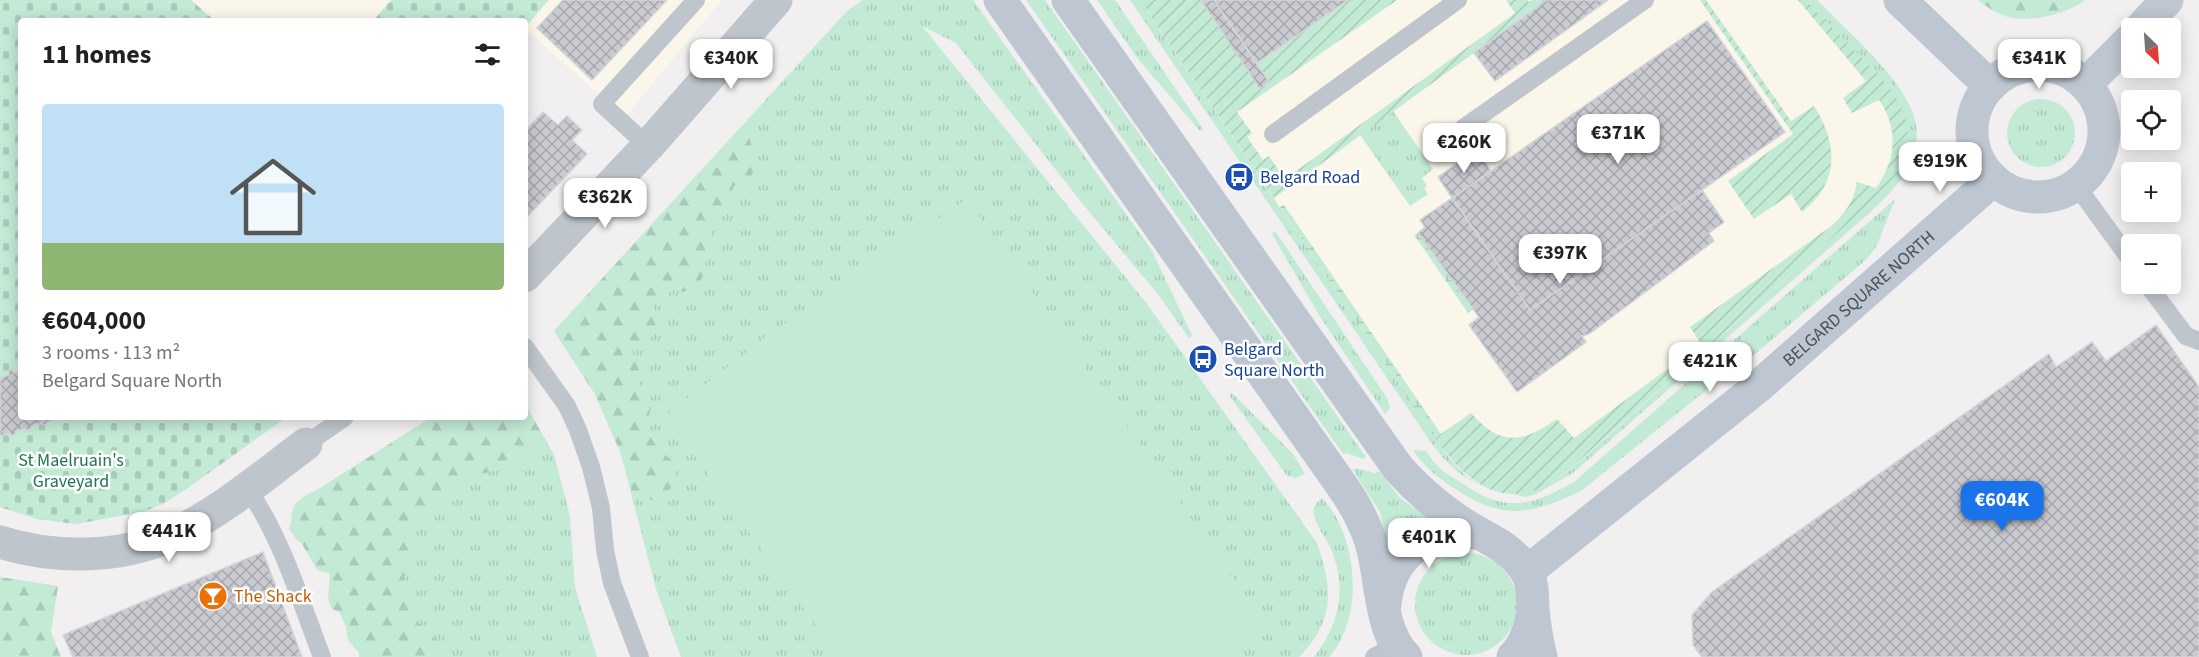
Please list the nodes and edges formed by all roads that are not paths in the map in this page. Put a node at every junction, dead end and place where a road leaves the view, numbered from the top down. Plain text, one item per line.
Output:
1 (696, 0) edge
2 (776, 0) edge
3 (1000, 0) edge
4 (1068, 0) edge
5 (1458, 0) edge
6 (1645, 0) edge
7 (1900, 0) edge
8 (2167, 0) edge
9 (2150, 18) edge
10 (2121, 49) edge
11 (2086, 84) junction
12 (1989, 86) junction
13 (1272, 134) dead end
14 (1439, 145) dead end
15 (648, 146) junction
16 (1993, 180) junction
17 (2076, 185) junction
18 (2121, 247) edge
19 (528, 273) edge
20 (2154, 294) edge
21 (2199, 341) edge
22 (528, 351) edge
23 (341, 420) edge
24 (306, 444) joint
25 (247, 488) junction
26 (1477, 533) junction
27 (0, 542) edge
28 (1527, 572) junction
29 (1385, 609) junction
30 (1533, 610) junction
31 (1392, 653) edge
32 (322, 657) edge
33 (640, 657) edge
34 (1513, 657) edge
35 (1541, 657) edge

1 - 15 lane
2 - 15 street
3 - 29 main road
4 - 26 main road
5 - 13 lane
6 - 14 lane
7 - 12 main road
8 - 9 main road
10 - 11 main road
11 - 12 main road
11 - 17 main road
12 - 16 main road
15 - 19 street
16 - 17 main road
16 - 28 main road, BELGARD SQUARE NORTH
17 - 18 lane
20 - 21 lane
22 - 33 lane
23 - 24 lane
24 - 25 street
25 - 27 street
25 - 32 lane
26 - 28 main road
26 - 29 main road
28 - 30 main road
29 - 31 main road
30 - 34 main road
30 - 35 main road

